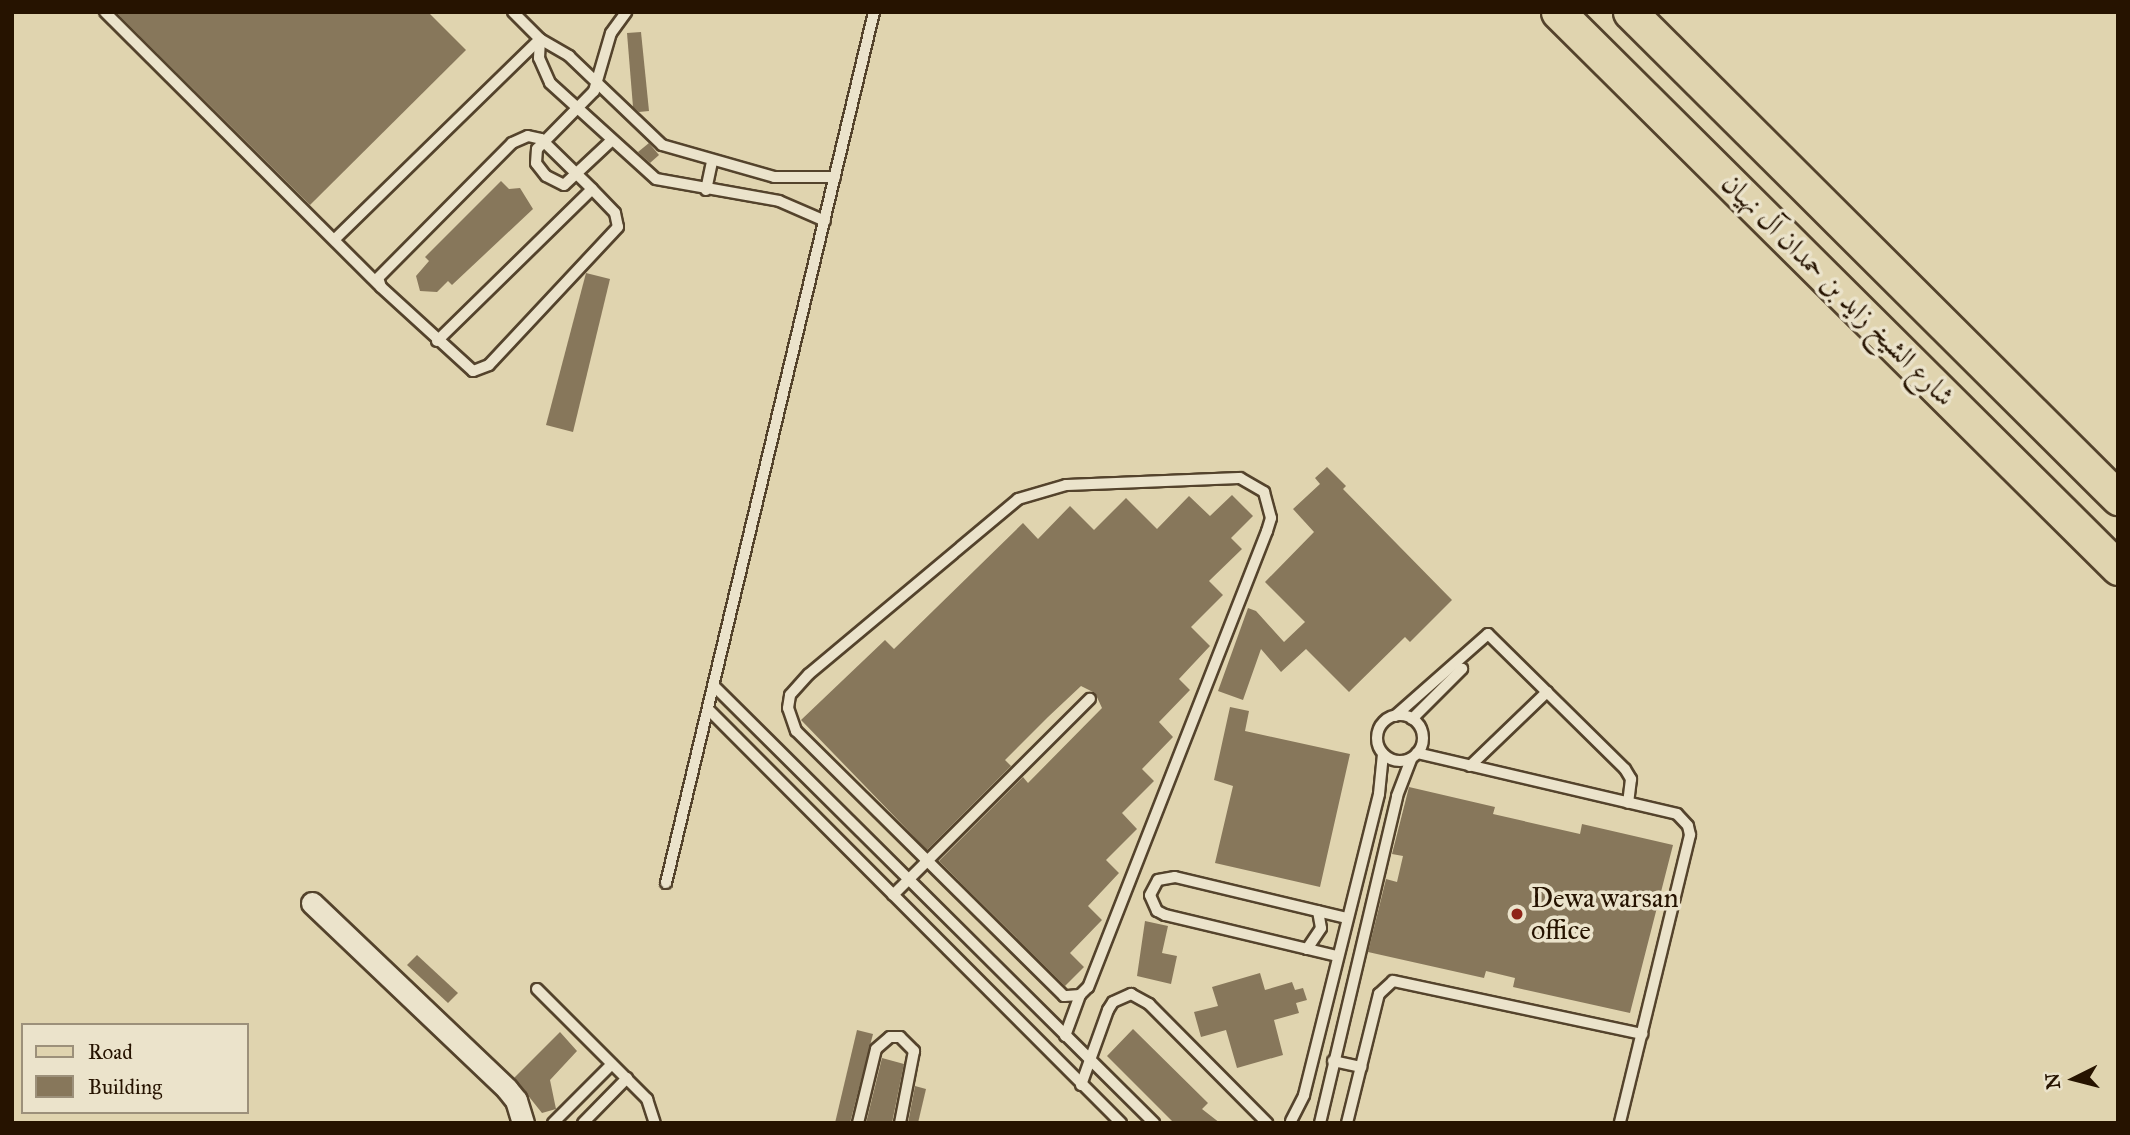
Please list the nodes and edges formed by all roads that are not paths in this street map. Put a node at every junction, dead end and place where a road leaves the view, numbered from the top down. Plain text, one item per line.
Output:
1 (105, 12) edge
2 (513, 12) edge
3 (626, 12) edge
4 (874, 12) edge
5 (1558, 12) edge
6 (1630, 12) edge
7 (540, 39) junction
8 (597, 83) junction
9 (577, 109) junction
10 (611, 141) junction
11 (544, 142) junction
12 (712, 161) junction
13 (577, 175) junction
14 (835, 177) junction
15 (592, 189) junction
16 (706, 190) junction
17 (825, 221) junction
18 (335, 239) junction
19 (379, 285) junction
20 (437, 341) junction
21 (2118, 498) edge
22 (2118, 568) edge
23 (1462, 669) dead end
24 (715, 687) junction
25 (1547, 692) junction
26 (1090, 699) dead end
27 (710, 711) junction
28 (1395, 716) junction
29 (1412, 719) junction
30 (1383, 754) junction
31 (1414, 756) junction
32 (785, 758) junction
33 (1470, 766) junction
34 (769, 773) junction
35 (1628, 803) junction
36 (927, 862) junction
37 (909, 879) junction
38 (666, 883) dead end
39 (893, 895) junction
40 (312, 902) dead end
41 (1318, 911) junction
42 (1347, 918) junction
43 (1307, 949) junction
44 (1337, 956) junction
45 (537, 989) dead end
46 (1080, 995) junction
47 (1642, 1034) junction
48 (1065, 1036) junction
49 (1091, 1059) junction
50 (1333, 1061) junction
51 (612, 1064) junction
52 (1361, 1067) junction
53 (626, 1078) junction
54 (1082, 1085) junction
55 (1119, 1122) edge
56 (1289, 1122) edge
57 (523, 1123) edge
58 (553, 1123) edge
59 (583, 1123) edge
60 (655, 1123) edge
61 (858, 1123) edge
62 (900, 1123) edge
63 (1154, 1123) edge
64 (1267, 1123) edge
65 (1305, 1123) edge
66 (1320, 1123) edge
67 (1347, 1123) edge
68 (1620, 1123) edge

1 - 18 lane
2 - 7 lane
3 - 8 lane
4 - 14 lane
5 - 22 main road, شارع الشيخ زايد بن حمدان آل نهيان
6 - 21 main road, شارع الشيخ زايد بن حمدان آل نهيان
7 - 8 lane
7 - 9 lane
7 - 18 lane
8 - 9 lane
8 - 12 lane
9 - 10 lane
9 - 11 lane
10 - 13 lane
10 - 16 lane
11 - 13 lane
11 - 13 lane
11 - 19 lane
12 - 14 lane
12 - 16 lane
13 - 15 lane
14 - 17 lane
15 - 20 lane
15 - 20 lane
16 - 17 lane
17 - 24 lane
18 - 19 lane
19 - 20 lane
23 - 29 lane
24 - 27 lane
24 - 32 lane
25 - 28 lane
25 - 33 lane
25 - 35 lane
26 - 36 lane
27 - 34 lane
27 - 38 lane
28 - 29 lane
28 - 30 lane
29 - 31 lane
30 - 31 lane
30 - 42 lane
31 - 33 lane
31 - 50 lane
32 - 34 lane
32 - 37 lane
33 - 35 lane
34 - 39 lane
35 - 47 lane
36 - 37 lane
36 - 46 lane
36 - 46 lane
37 - 39 lane
37 - 48 lane
39 - 54 lane
40 - 57 street
41 - 42 lane
41 - 43 lane
41 - 43 lane
42 - 44 lane
43 - 44 lane
44 - 56 lane
45 - 51 lane
46 - 48 lane
47 - 52 lane
47 - 68 lane
48 - 49 lane
49 - 54 lane
49 - 63 lane
49 - 64 lane
50 - 52 lane
50 - 66 lane
51 - 53 lane
51 - 58 lane
52 - 67 lane
53 - 59 lane
53 - 60 lane
54 - 55 lane
56 - 65 lane
61 - 62 lane

